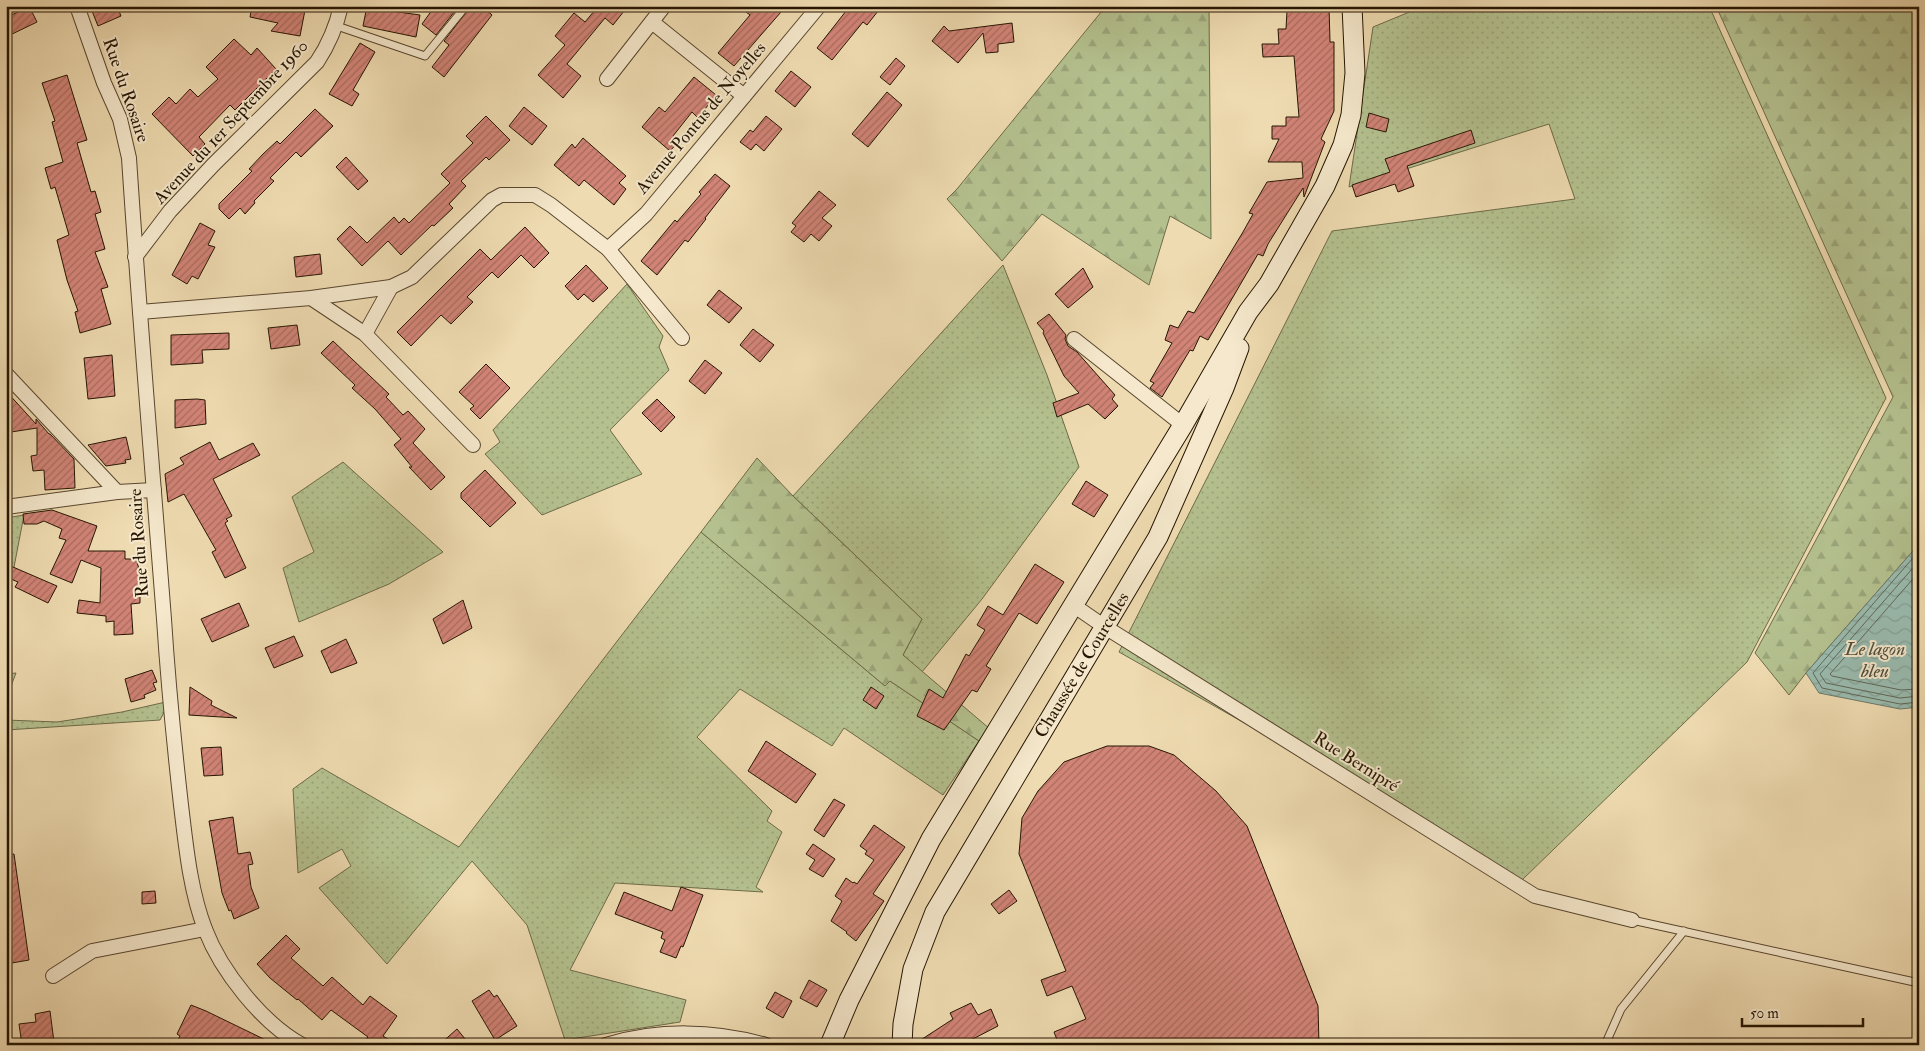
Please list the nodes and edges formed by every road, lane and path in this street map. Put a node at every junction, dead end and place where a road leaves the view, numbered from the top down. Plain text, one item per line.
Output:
1 (77, 6) edge
2 (341, 6) edge
3 (466, 6) edge
4 (664, 6) edge
5 (819, 6) edge
6 (1352, 6) edge
7 (652, 22) junction
8 (337, 26) junction
9 (607, 79) dead end
10 (744, 96) junction
11 (608, 249) junction
12 (135, 256) junction
13 (1269, 284) junction
14 (391, 287) junction
15 (311, 298) junction
16 (140, 312) junction
17 (365, 334) junction
18 (682, 338) dead end
19 (1074, 339) dead end
20 (6, 374) edge
21 (1183, 425) junction
22 (1200, 441) junction
23 (473, 445) dead end
24 (154, 490) junction
25 (117, 492) junction
26 (6, 506) edge
27 (1073, 606) junction
28 (1105, 628) junction
29 (1632, 920) joint
30 (205, 929) junction
31 (1684, 931) junction
32 (53, 976) dead end
33 (1919, 983) edge
34 (302, 1045) edge
35 (606, 1045) edge
36 (766, 1045) edge
37 (830, 1045) edge
38 (902, 1045) edge
39 (1605, 1045) edge

1 - 12 street, Rue du Rosaire
2 - 8 street, Avenue du 1er Septembre 1960
3 - 8 lane
4 - 7 street
5 - 10 street, Avenue Pontus de Noyelles
6 - 13 main road, Chaussée de Courcelles
7 - 9 street
7 - 10 street
8 - 12 street, Avenue du 1er Septembre 1960
10 - 11 street, Avenue Pontus de Noyelles
11 - 14 street
11 - 18 street
12 - 16 street, Rue du Rosaire
13 - 21 main road, Chaussée de Courcelles
13 - 22 main road, Chaussée de Courcelles
14 - 15 street
14 - 17 street
15 - 16 street
15 - 17 street
16 - 24 street, Rue du Rosaire
17 - 23 street
19 - 21 street
20 - 25 street
21 - 22 main road
21 - 27 main road, Chaussée de Courcelles
22 - 28 main road, Chaussée de Courcelles
24 - 25 street
24 - 30 street, Rue du Rosaire
25 - 26 street
27 - 28 street, Rue Bernipré
27 - 37 main road, Chaussée de Courcelles
28 - 29 street, Rue Bernipré
28 - 38 main road, Chaussée de Courcelles
29 - 31 lane
30 - 32 street
30 - 34 street, Rue du Rosaire
31 - 33 lane
31 - 39 lane
35 - 36 street

